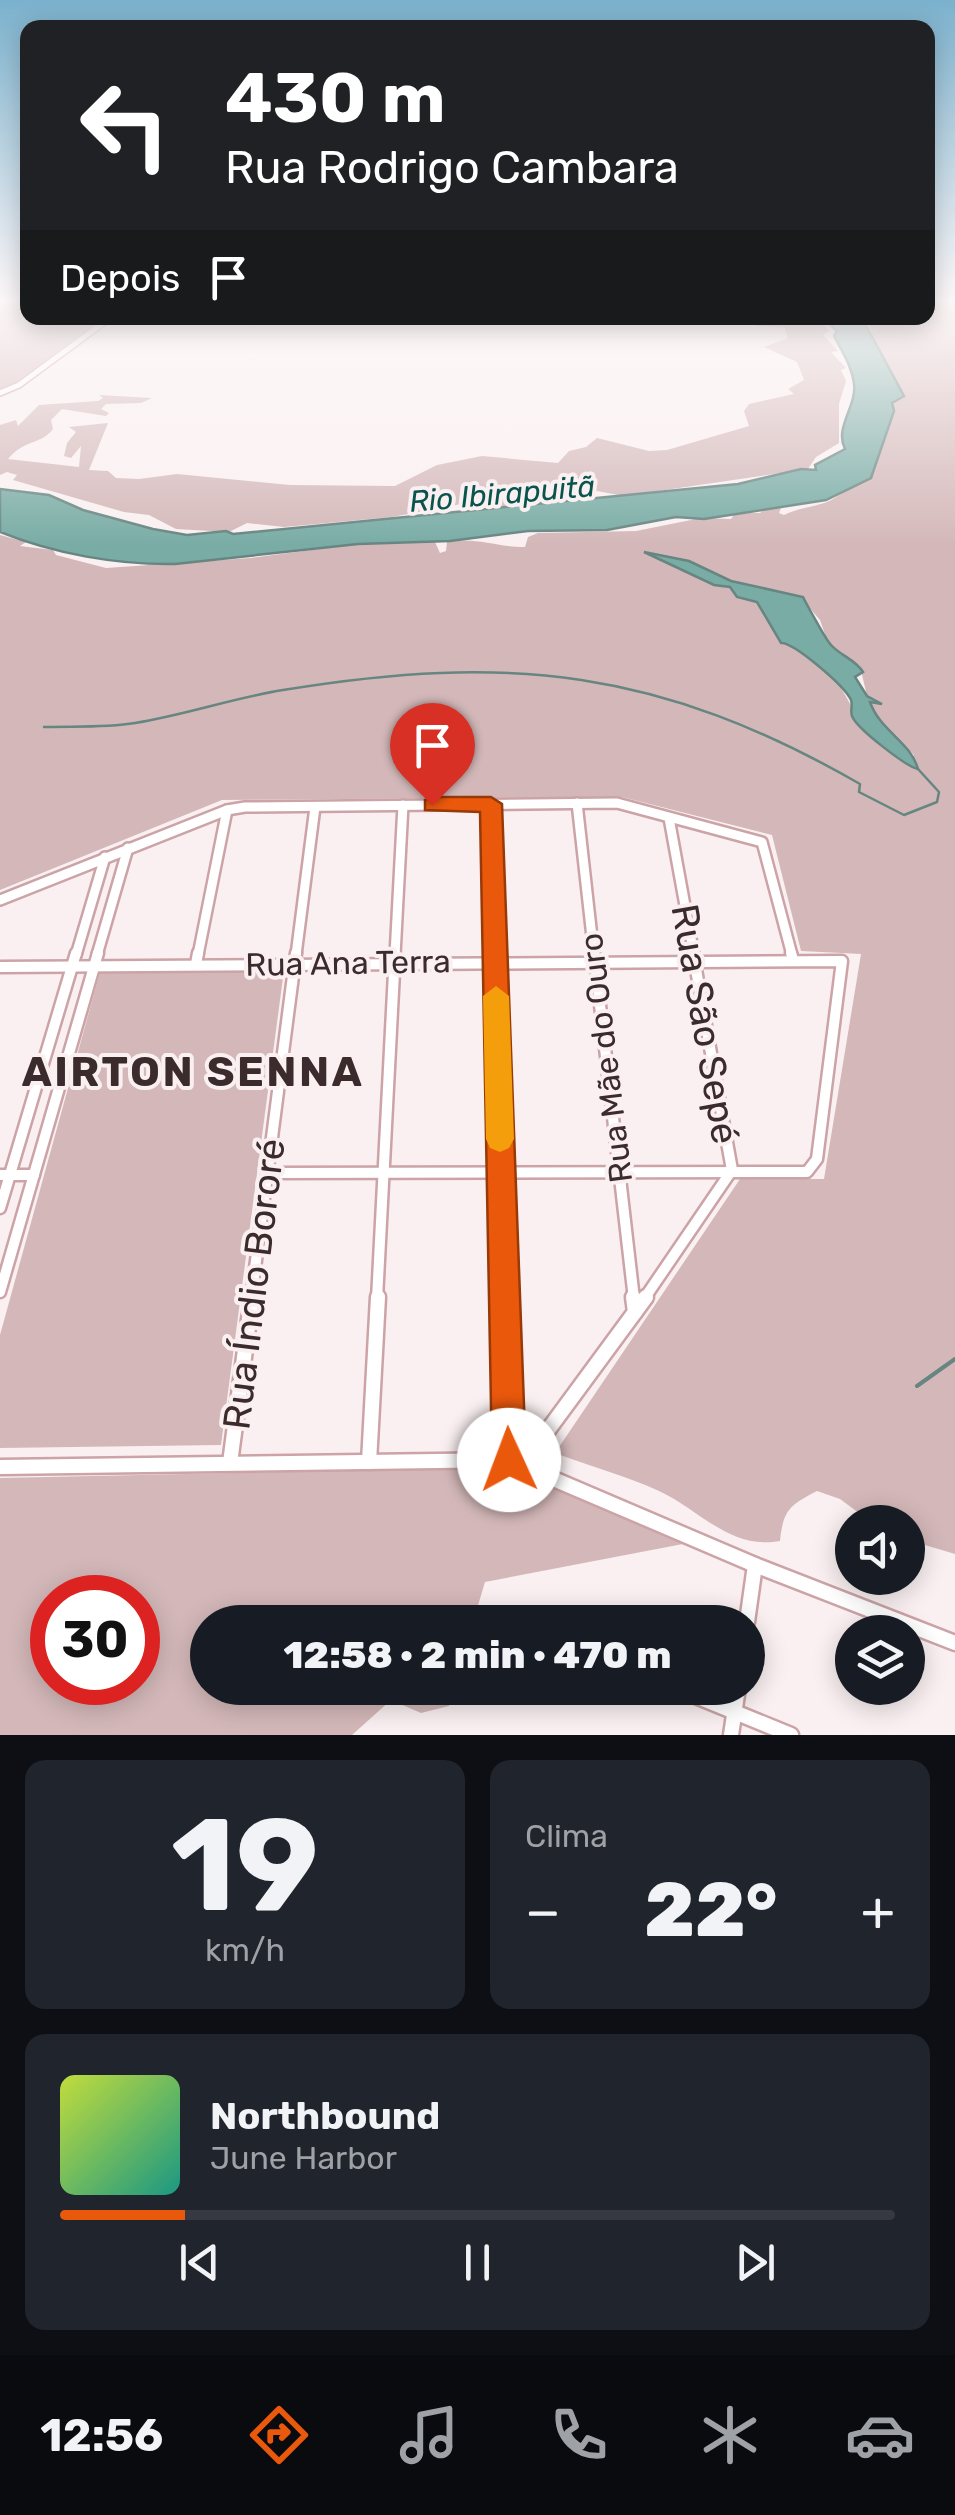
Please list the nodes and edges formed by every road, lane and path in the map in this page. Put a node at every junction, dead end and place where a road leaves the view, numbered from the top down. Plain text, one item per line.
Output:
1 (577, 803) junction
2 (491, 804) junction
3 (403, 806) junction
4 (315, 807) junction
5 (227, 810) junction
6 (669, 818) junction
7 (128, 848) junction
8 (105, 857) junction
9 (0, 900) edge
10 (595, 960) junction
11 (693, 960) junction
12 (793, 960) junction
13 (495, 961) junction
14 (395, 962) junction
15 (295, 963) junction
16 (196, 964) junction
17 (72, 966) junction
18 (94, 966) junction
19 (0, 967) edge
20 (817, 1159) joint
21 (619, 1169) junction
22 (500, 1170) junction
23 (732, 1170) junction
24 (384, 1172) junction
25 (268, 1173) junction
26 (34, 1174) junction
27 (5, 1175) edge
28 (0, 1208) edge
29 (0, 1292) edge
30 (636, 1313) junction
31 (369, 1462) junction
32 (516, 1462) junction
33 (230, 1463) junction
34 (0, 1467) edge
35 (754, 1565) junction
36 (748, 1605) edge
37 (955, 1642) edge
38 (719, 1705) edge
39 (735, 1705) edge
40 (734, 1711) junction
41 (731, 1735) edge
42 (791, 1735) edge

1 - 2 street
1 - 6 street
1 - 10 street, Rua Mãe do Ouro
2 - 3 street
2 - 13 street
3 - 4 street
3 - 14 street
4 - 5 street
4 - 15 street, Rua Índio Bororé
5 - 7 street
5 - 16 street
6 - 11 street, Rua São Sepé
6 - 12 street
7 - 8 street
7 - 18 street
8 - 9 street
8 - 17 street
10 - 11 street, Rua Ana Terra
10 - 13 street, Rua Ana Terra
10 - 21 street, Rua Mãe do Ouro
11 - 12 street, Rua Ana Terra
11 - 23 street, Rua São Sepé
12 - 20 street, Rua Ana Terra
13 - 14 street, Rua Ana Terra
13 - 22 street
14 - 15 street, Rua Ana Terra
14 - 24 street
15 - 16 street, Rua Ana Terra
15 - 25 street, Rua Índio Bororé
16 - 18 street, Rua Ana Terra
17 - 18 street, Rua Ana Terra
17 - 19 street, Rua Ana Terra
17 - 27 street
18 - 26 street
20 - 23 street
21 - 22 street
21 - 23 street
21 - 30 street, Rua Mãe do Ouro
22 - 24 street
22 - 32 street
23 - 30 street, Rua São Sepé
24 - 25 street
24 - 31 street
25 - 33 street, Rua Índio Bororé
26 - 27 street
26 - 29 street
27 - 28 street
30 - 32 street, Rua São Sepé
31 - 32 street
31 - 33 street
32 - 35 street
33 - 34 street
35 - 36 street
35 - 37 street
38 - 40 street
39 - 40 street
40 - 41 street
40 - 42 street

